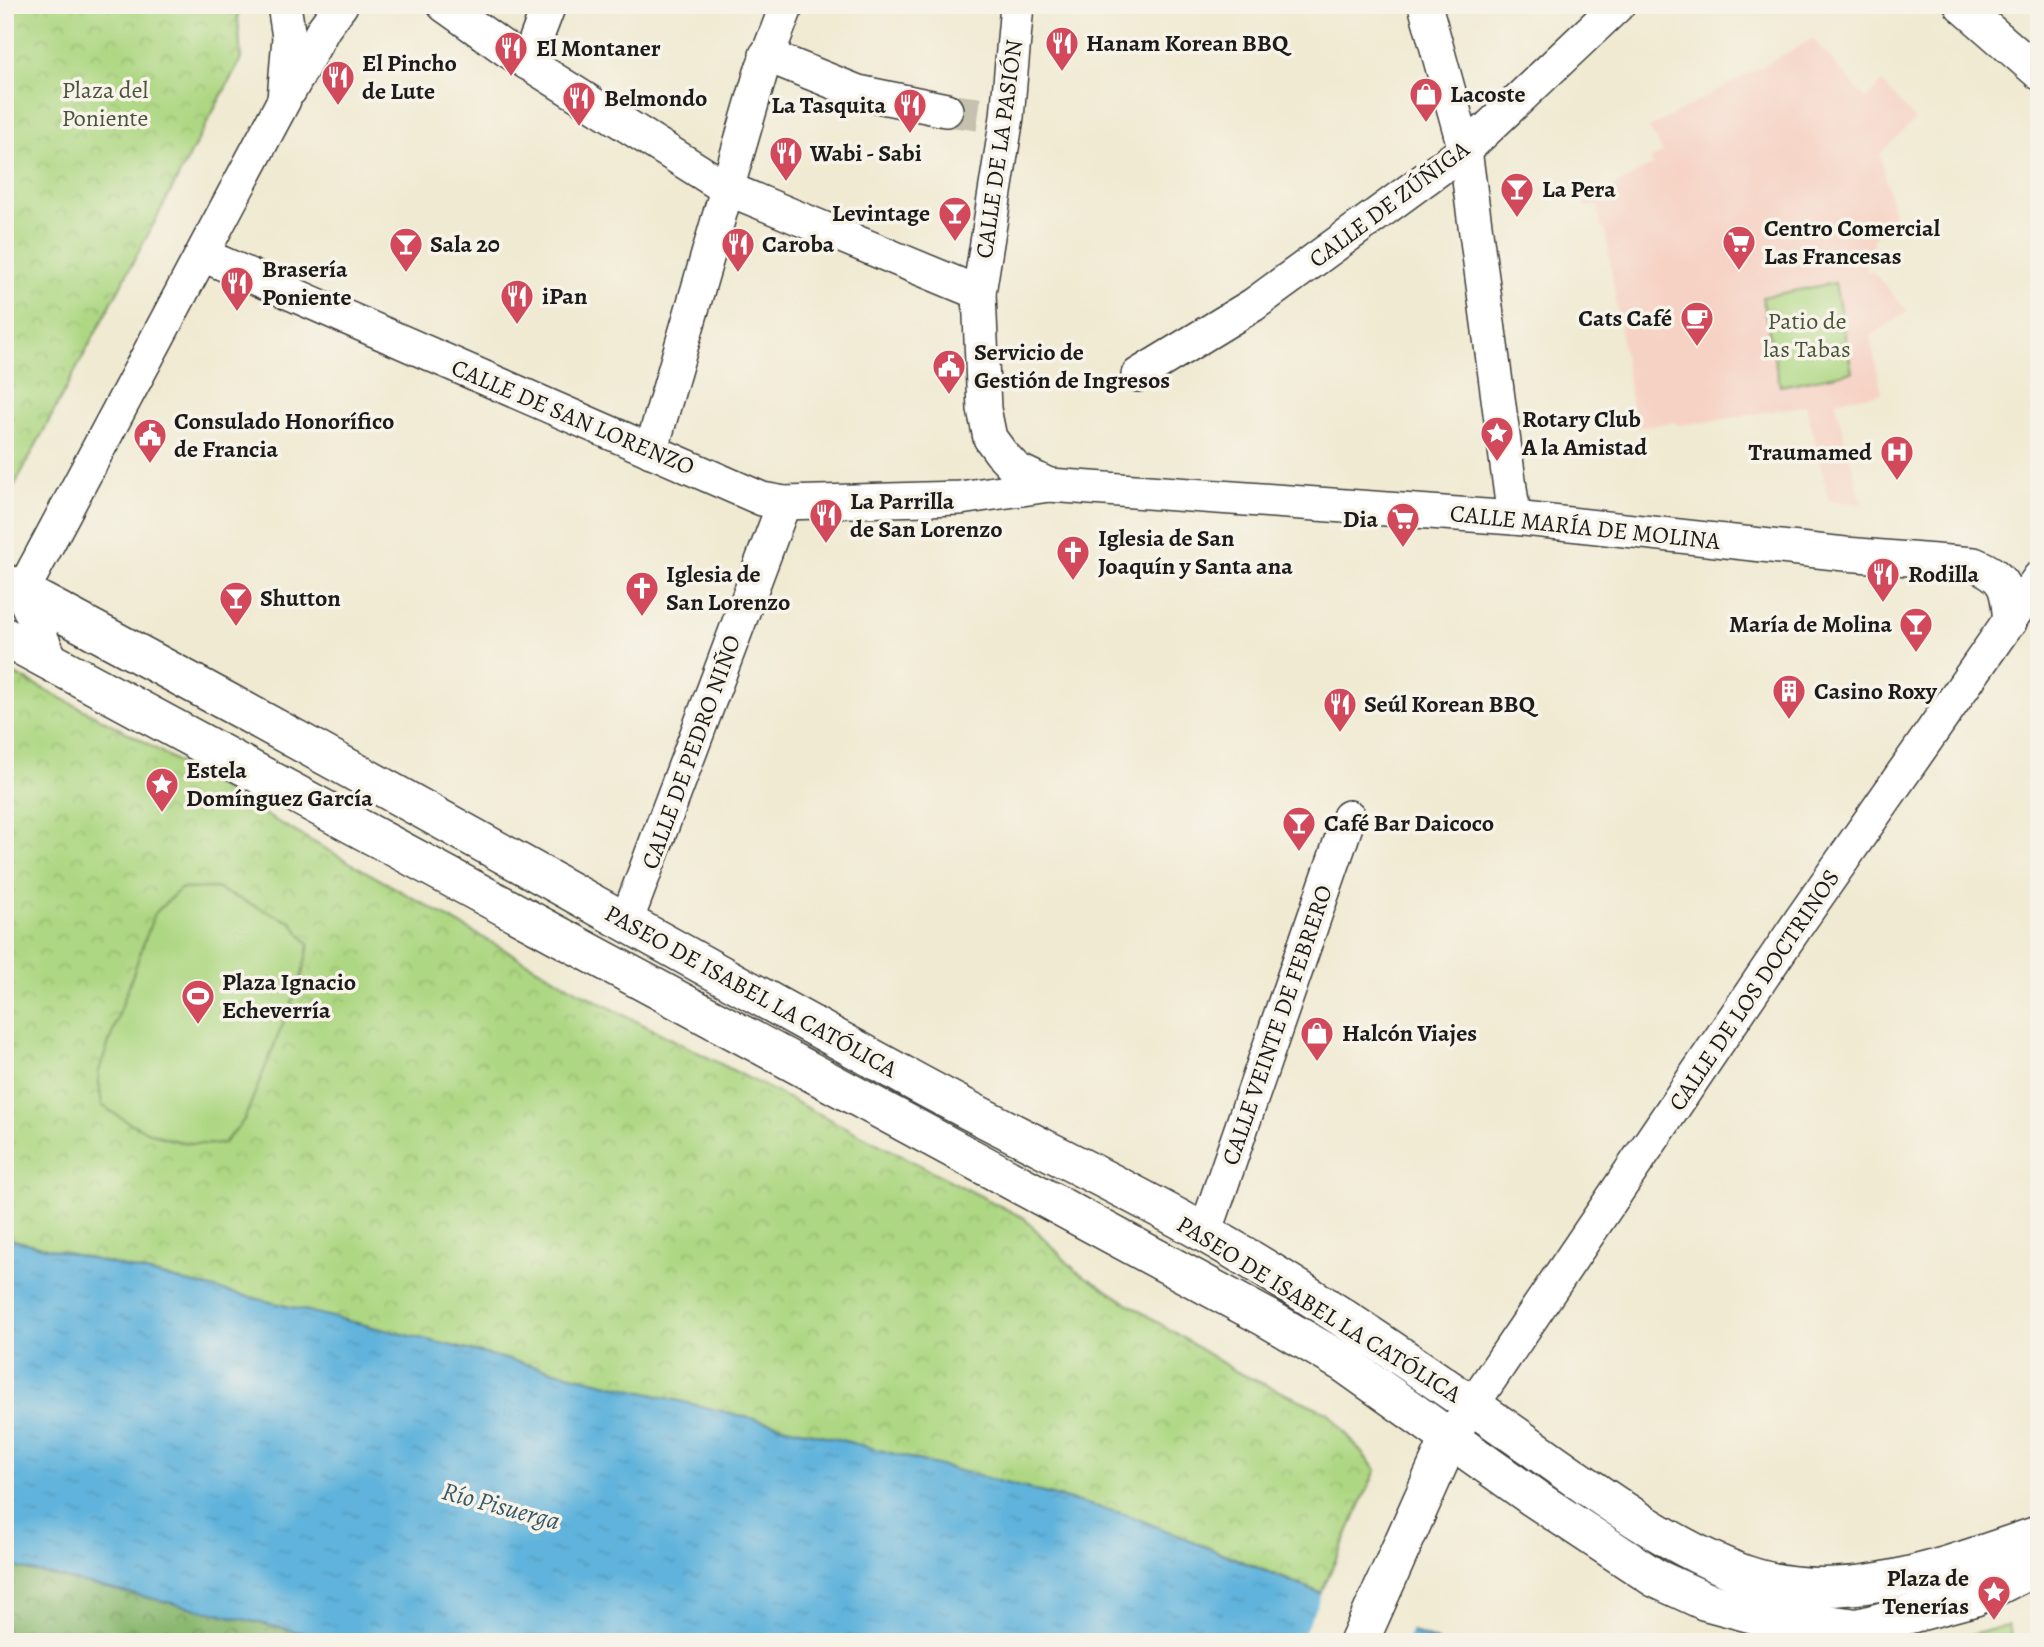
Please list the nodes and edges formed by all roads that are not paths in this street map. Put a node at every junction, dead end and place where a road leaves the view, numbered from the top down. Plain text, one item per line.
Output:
1 (284, 5) edge
2 (341, 5) edge
3 (444, 5) edge
4 (549, 5) edge
5 (786, 5) edge
6 (1017, 5) edge
7 (1618, 5) edge
8 (1961, 5) edge
9 (1431, 10) edge
10 (527, 63) junction
11 (763, 63) junction
12 (2039, 73) edge
13 (284, 100) junction
14 (946, 110) tunnel mouth
15 (1465, 150) junction
16 (726, 188) junction
17 (203, 255) junction
18 (979, 293) junction
19 (1138, 375) dead end
20 (652, 452) junction
21 (1049, 485) junction
22 (784, 503) junction
23 (1514, 518) junction
24 (2038, 581) edge
25 (14, 588) edge
26 (2010, 621) junction
27 (5, 637) edge
28 (52, 662) junction
29 (1349, 817) dead end
30 (625, 922) junction
31 (1205, 1233) junction
32 (1471, 1404) junction
33 (1450, 1438) junction
34 (2039, 1535) edge
35 (1988, 1552) junction
36 (2039, 1556) edge
37 (2039, 1565) edge
38 (1359, 1642) edge

1 - 13 street
2 - 13 street
3 - 10 street
4 - 10 street
5 - 11 street
6 - 18 street, CALLE DE LA PASIÓN
7 - 15 street, CALLE DE ZÚÑIGA
8 - 12 street
9 - 15 street
10 - 16 street
11 - 14 street
11 - 16 street
13 - 17 street
15 - 19 street, CALLE DE ZÚÑIGA
15 - 23 street
16 - 18 street
16 - 20 street
17 - 20 street, CALLE DE SAN LORENZO
17 - 25 street
18 - 21 street, CALLE DE LA PASIÓN
20 - 22 street, CALLE DE SAN LORENZO
21 - 22 street, CALLE DE SAN LORENZO
21 - 23 street, CALLE MARÍA DE MOLINA
22 - 30 street, CALLE DE PEDRO NIÑO
23 - 26 street, CALLE MARÍA DE MOLINA
24 - 26 street, CALLE DE LOS DOCTRINOS
25 - 28 street
25 - 30 main road, PASEO DE ISABEL LA CATÓLICA
26 - 32 street, CALLE DE LOS DOCTRINOS
27 - 28 main road, PASEO DE ISABEL LA CATÓLICA
28 - 33 main road, PASEO DE ISABEL LA CATÓLICA
29 - 31 street, CALLE VEINTE DE FEBRERO
30 - 31 main road, PASEO DE ISABEL LA CATÓLICA
31 - 32 main road, PASEO DE ISABEL LA CATÓLICA
32 - 33 street, CALLE DE LOS DOCTRINOS
32 - 35 main road, PASEO DE ISABEL LA CATÓLICA
33 - 37 main road, PASEO DE ISABEL LA CATÓLICA
33 - 38 main road
34 - 35 main road, PASEO DE ISABEL LA CATÓLICA
35 - 36 street

